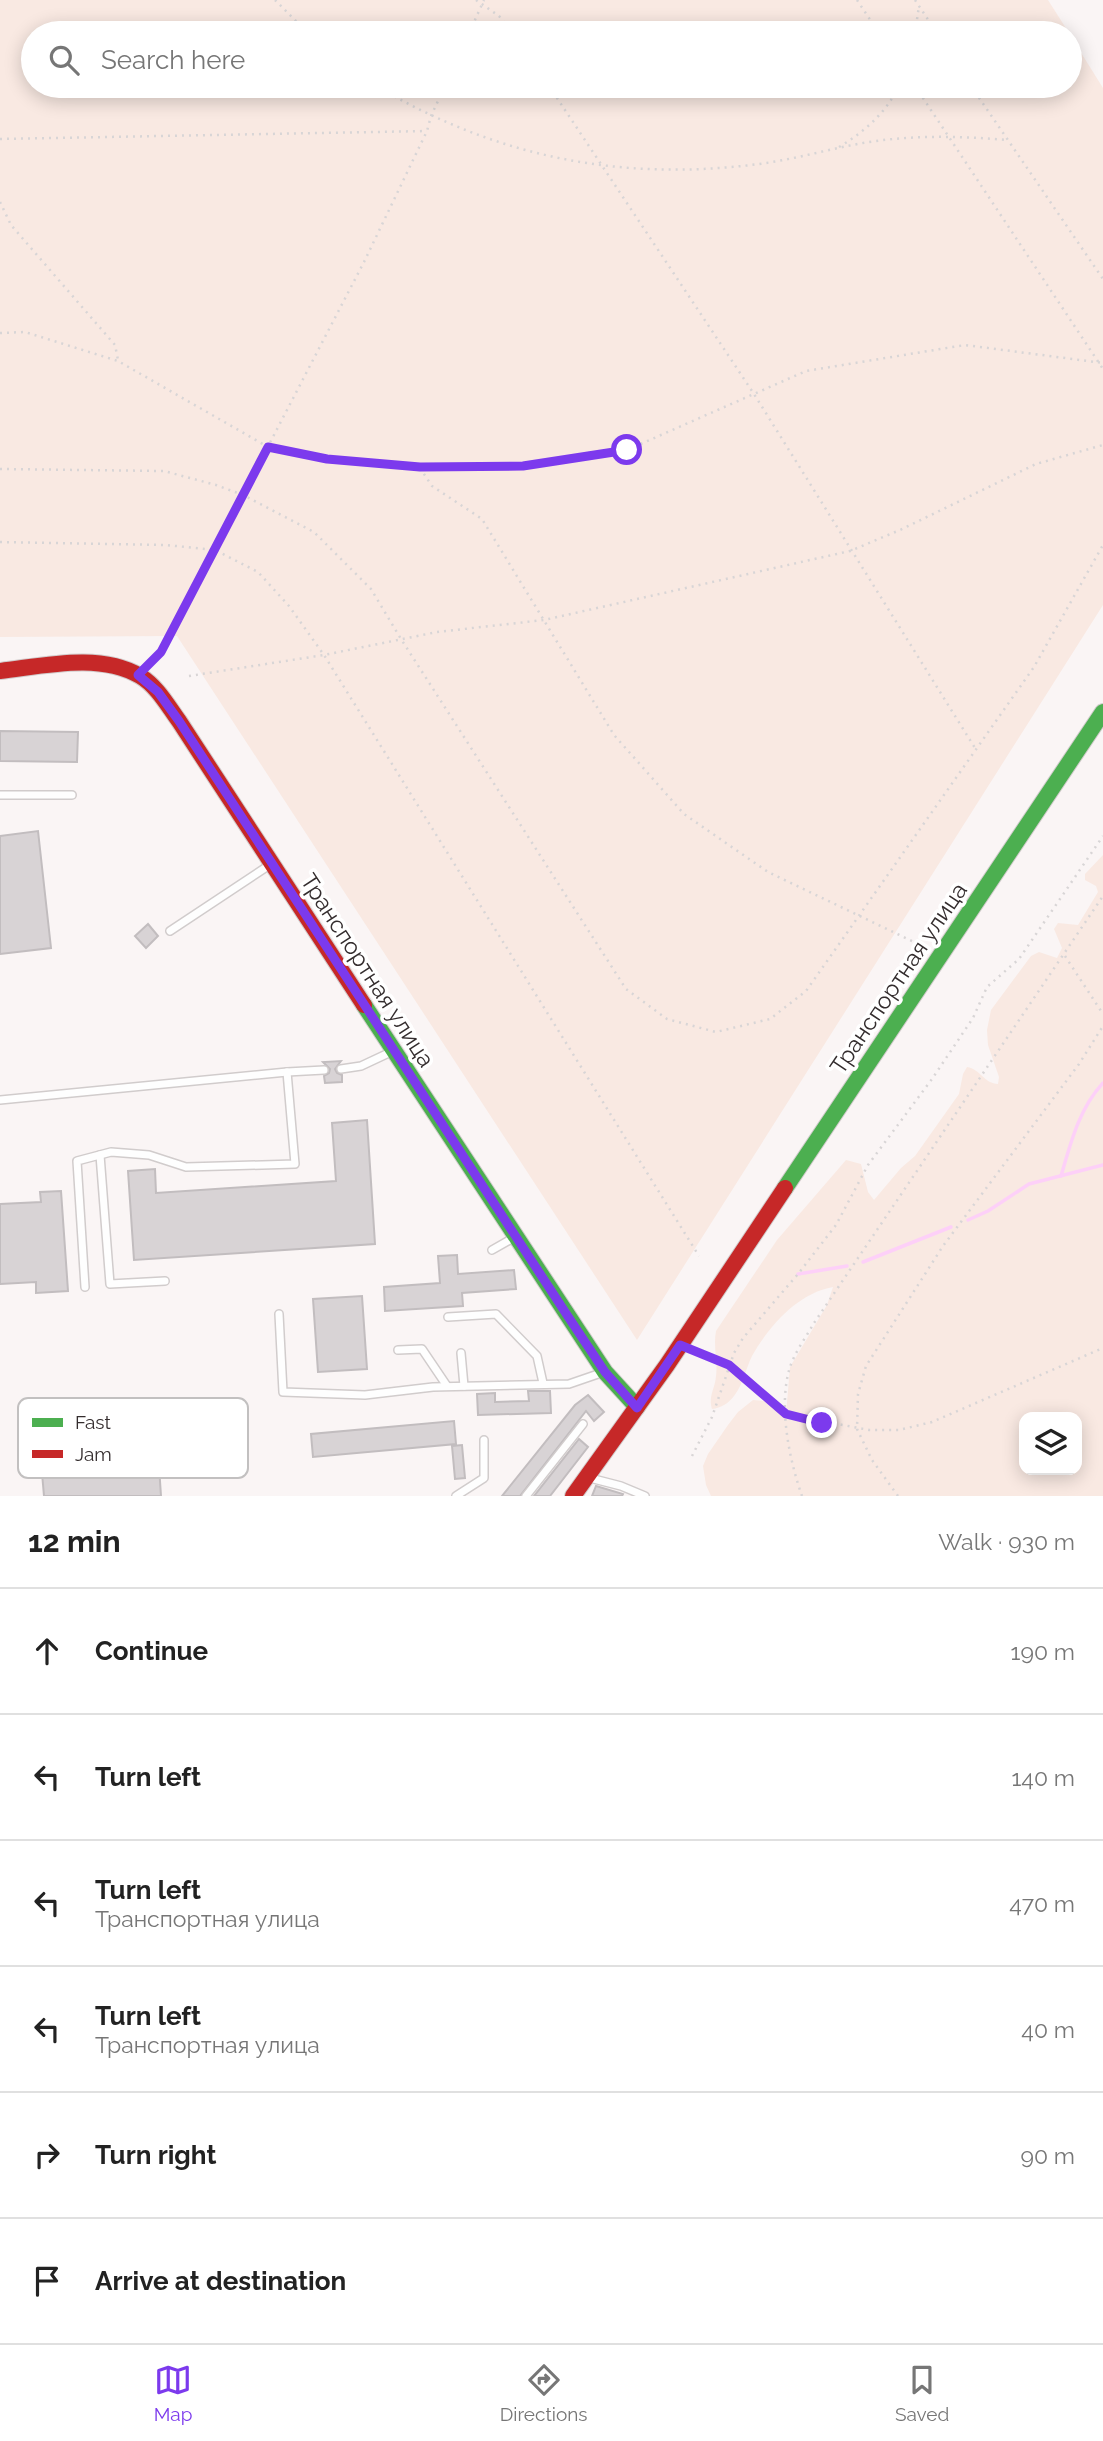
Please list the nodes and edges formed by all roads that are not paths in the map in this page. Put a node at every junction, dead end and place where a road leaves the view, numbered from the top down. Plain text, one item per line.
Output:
1 (0, 671) edge
2 (1103, 712) edge
3 (0, 794) edge
4 (72, 795) dead end
5 (271, 864) junction
6 (170, 931) dead end
7 (394, 1050) junction
8 (341, 1069) dead end
9 (324, 1070) dead end
10 (287, 1072) junction
11 (0, 1100) edge
12 (100, 1155) junction
13 (516, 1236) junction
14 (492, 1250) dead end
15 (165, 1281) dead end
16 (85, 1287) dead end
17 (279, 1314) dead end
18 (448, 1317) dead end
19 (398, 1350) dead end
20 (461, 1353) dead end
21 (605, 1372) junction
22 (543, 1383) junction
23 (447, 1386) junction
24 (464, 1386) junction
25 (637, 1408) junction
26 (583, 1424) dead end
27 (484, 1440) dead end
28 (586, 1477) junction
29 (456, 1496) edge
30 (526, 1496) edge
31 (573, 1496) edge
32 (645, 1496) edge

1 - 5 street, Транспортная улица
2 - 25 street, Транспортная улица
3 - 4 lane
5 - 6 lane
5 - 7 street, Транспортная улица
7 - 8 lane
7 - 13 street, Транспортная улица
9 - 10 lane
10 - 11 lane
10 - 12 lane
12 - 15 lane
12 - 16 lane
13 - 14 lane
13 - 21 street, Транспортная улица
17 - 23 lane
18 - 22 lane
19 - 23 lane
20 - 24 lane
21 - 22 lane
21 - 25 street, Транспортная улица
22 - 24 lane
23 - 24 lane
25 - 28 street, Транспортная улица
26 - 30 lane
27 - 29 lane
28 - 31 street, Транспортная улица
28 - 32 lane

